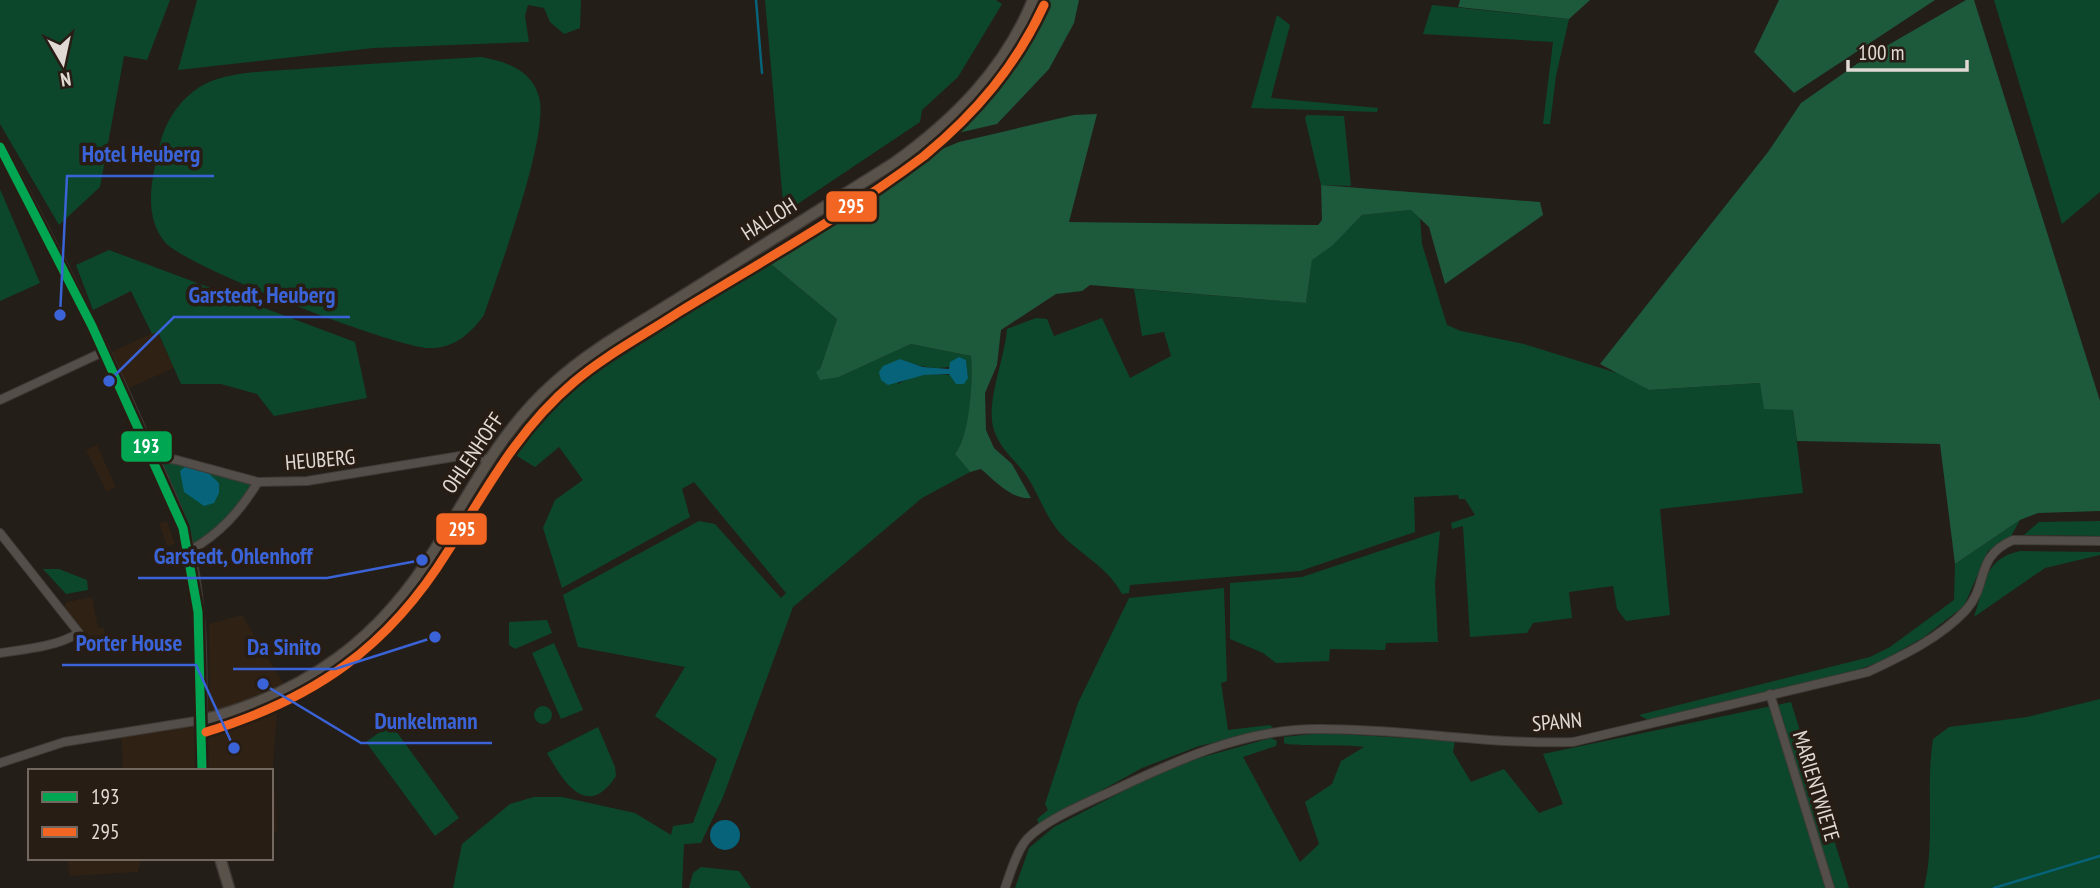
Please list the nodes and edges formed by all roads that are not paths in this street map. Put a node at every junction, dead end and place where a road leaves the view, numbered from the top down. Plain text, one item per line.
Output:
1 (1033, 0) edge
2 (0, 147) edge
3 (105, 351) junction
4 (0, 400) edge
5 (524, 412) joint
6 (488, 460) junction
7 (155, 462) junction
8 (258, 482) junction
9 (0, 533) edge
10 (2100, 541) edge
11 (189, 551) junction
12 (1, 652) edge
13 (1770, 694) junction
14 (202, 720) junction
15 (0, 763) edge
16 (202, 769) edge
17 (221, 860) edge
18 (229, 888) edge
19 (1005, 888) edge
20 (1830, 888) edge

1 - 5 main road, HALLOH
2 - 3 main road
3 - 4 street
3 - 7 main road
5 - 6 main road, OHLENHOFF
6 - 8 street, HEUBERG
6 - 14 main road, OHLENHOFF
7 - 8 street, HEUBERG
7 - 11 main road
8 - 11 street
9 - 12 street
10 - 13 street, SPANN
11 - 14 main road
13 - 19 street, SPANN
13 - 20 street, MARIENTWIETE
14 - 15 street
14 - 16 main road
17 - 18 main road

